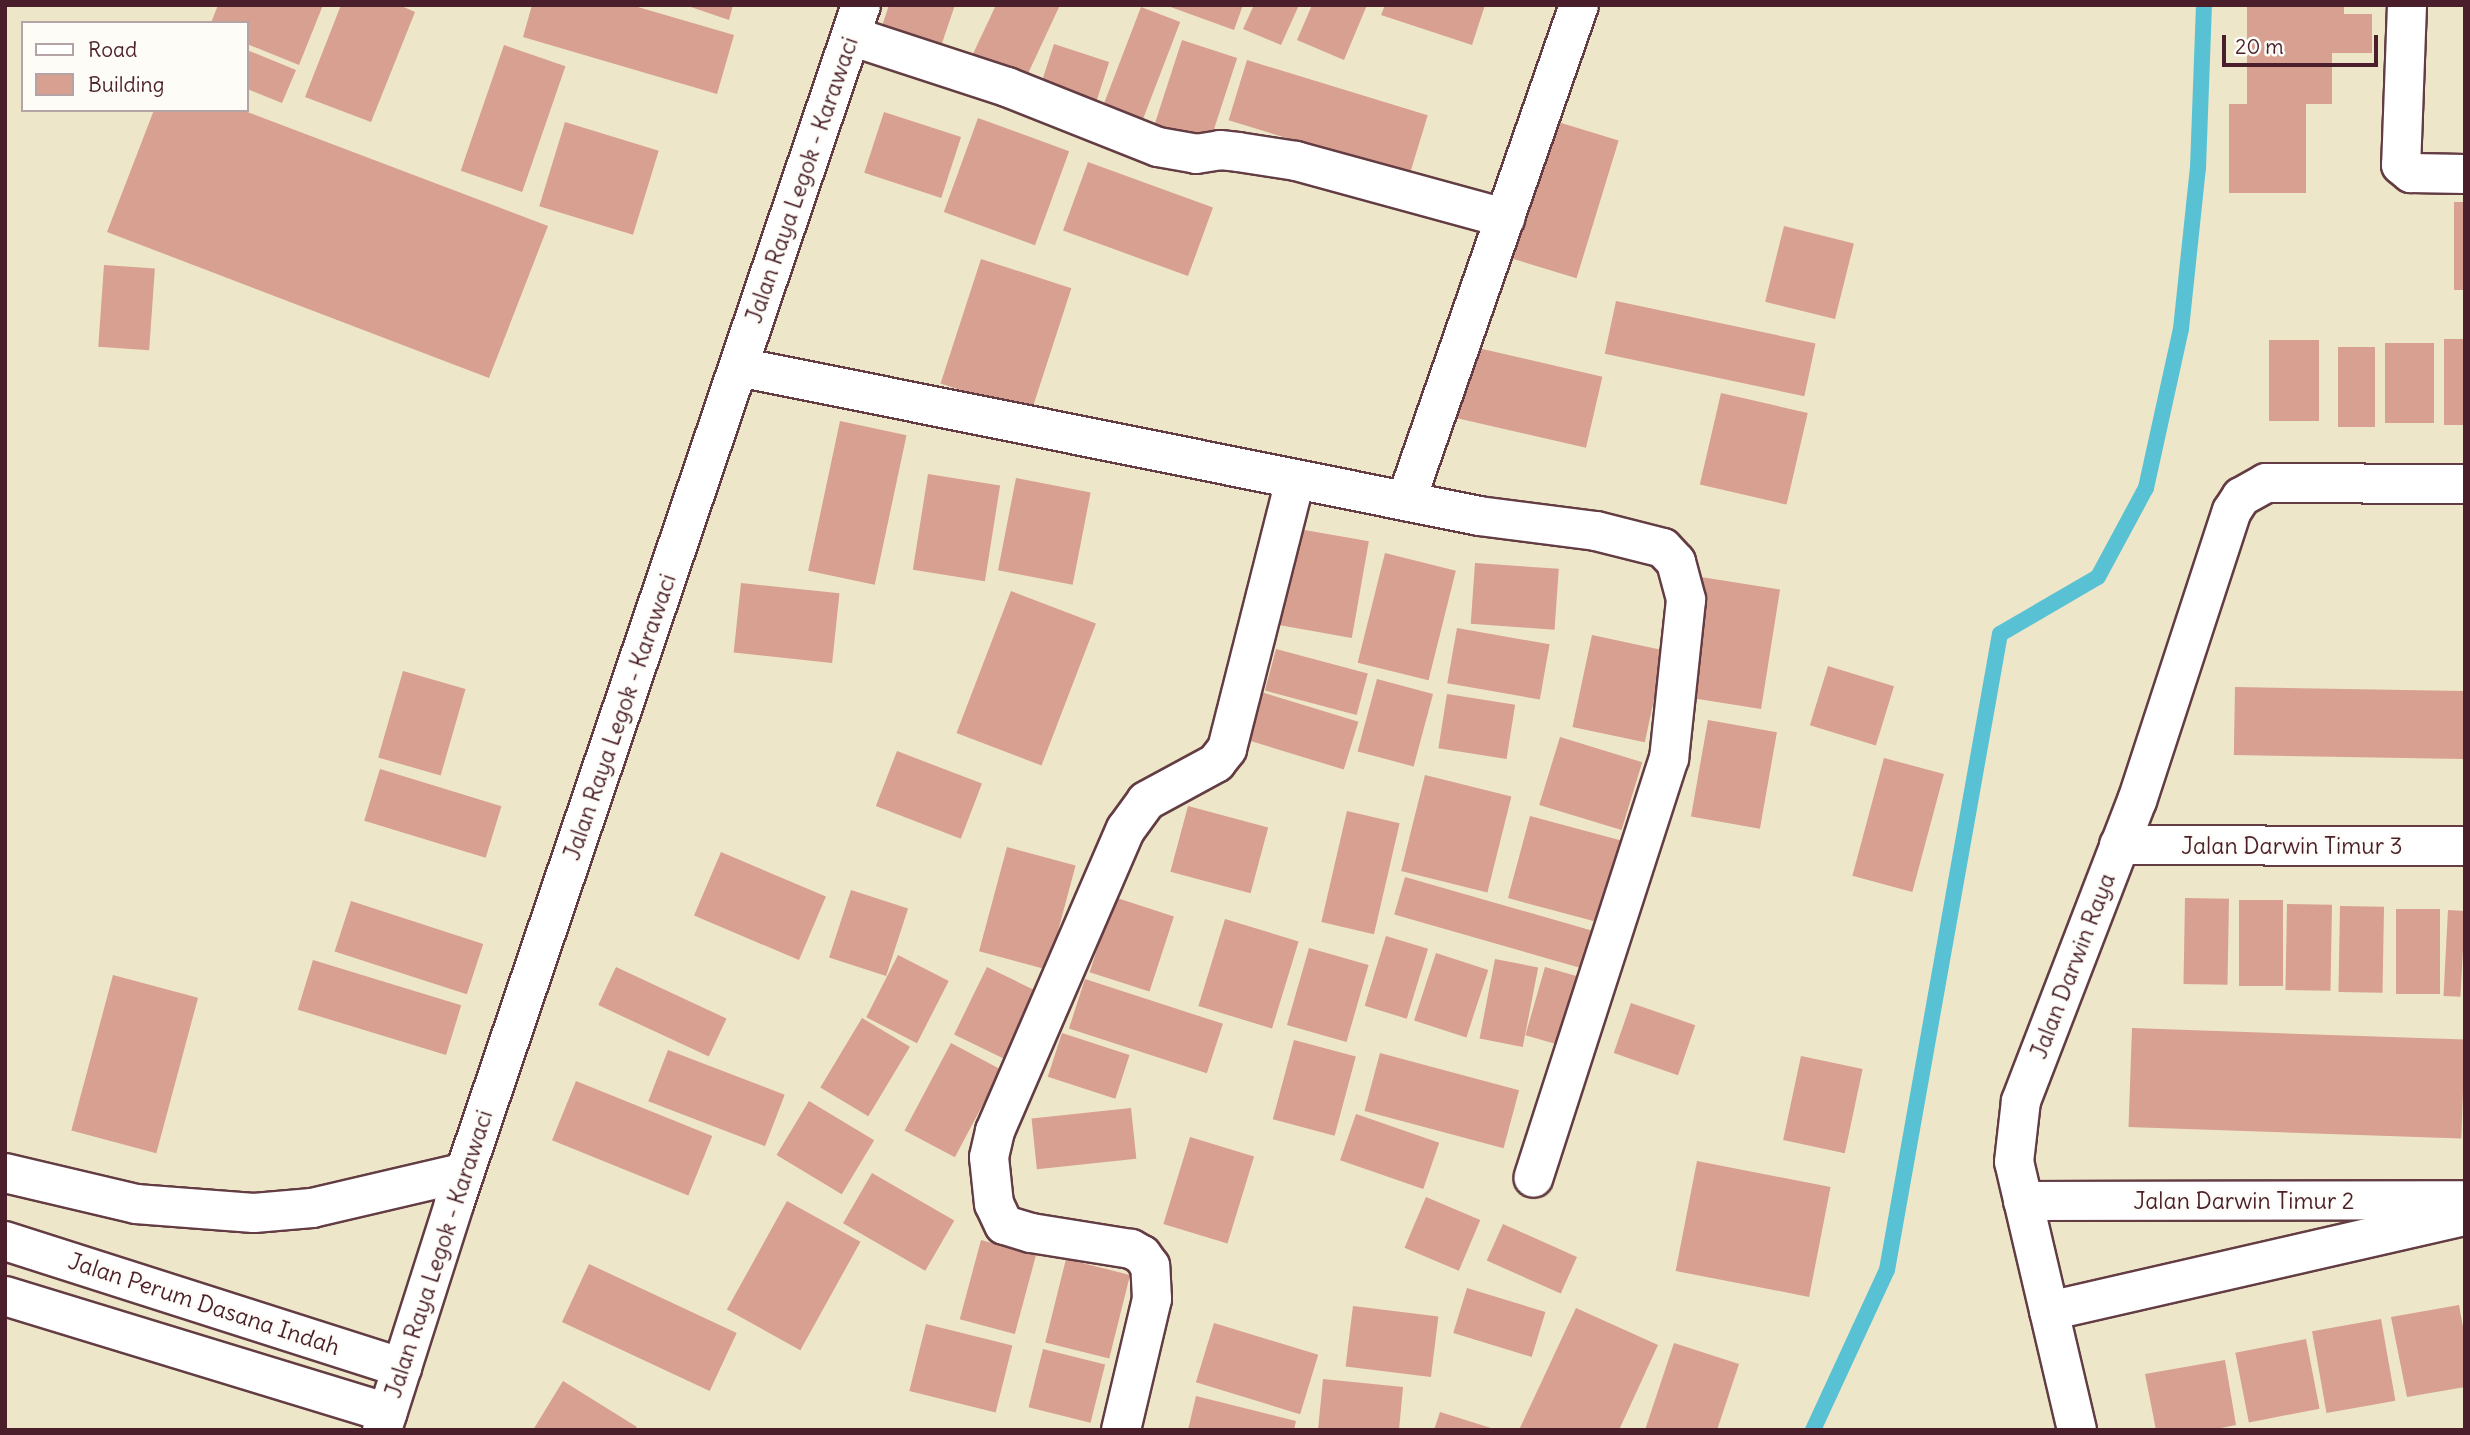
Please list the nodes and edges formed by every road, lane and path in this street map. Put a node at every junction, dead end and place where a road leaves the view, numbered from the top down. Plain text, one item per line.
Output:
1 (1579, 5) edge
2 (2407, 5) edge
3 (856, 21) edge
4 (2465, 174) edge
5 (1505, 218) junction
6 (739, 367) junction
7 (1295, 480) junction
8 (2465, 484) edge
9 (1406, 501) junction
10 (2119, 845) junction
11 (2465, 846) edge
12 (465, 1171) junction
13 (5, 1173) edge
14 (1533, 1178) dead end
15 (2465, 1200) edge
16 (2023, 1201) junction
17 (2465, 1215) edge
18 (5, 1241) edge
19 (5, 1296) edge
20 (2049, 1311) junction
21 (402, 1368) junction
22 (384, 1421) edge
23 (1121, 1430) edge
24 (2077, 1430) edge

1 - 5 street
2 - 4 street
3 - 5 street
3 - 6 street, Jalan Raya Legok - Karawaci
5 - 9 street
6 - 7 street
6 - 12 street, Jalan Raya Legok - Karawaci
7 - 9 street
7 - 23 street
8 - 10 street, Jalan Darwin Raya
9 - 14 street
10 - 11 street, Jalan Darwin Timur 3
10 - 16 street, Jalan Darwin Raya
12 - 13 street
12 - 21 street, Jalan Raya Legok - Karawaci
15 - 16 street, Jalan Darwin Timur 2
16 - 20 street, Jalan Darwin Raya
17 - 20 street, Jalan Darwin Timur 2
18 - 21 street, Jalan Perum Dasana Indah
19 - 22 street
20 - 24 street, Jalan Darwin Raya
21 - 22 street, Jalan Raya Legok - Karawaci

